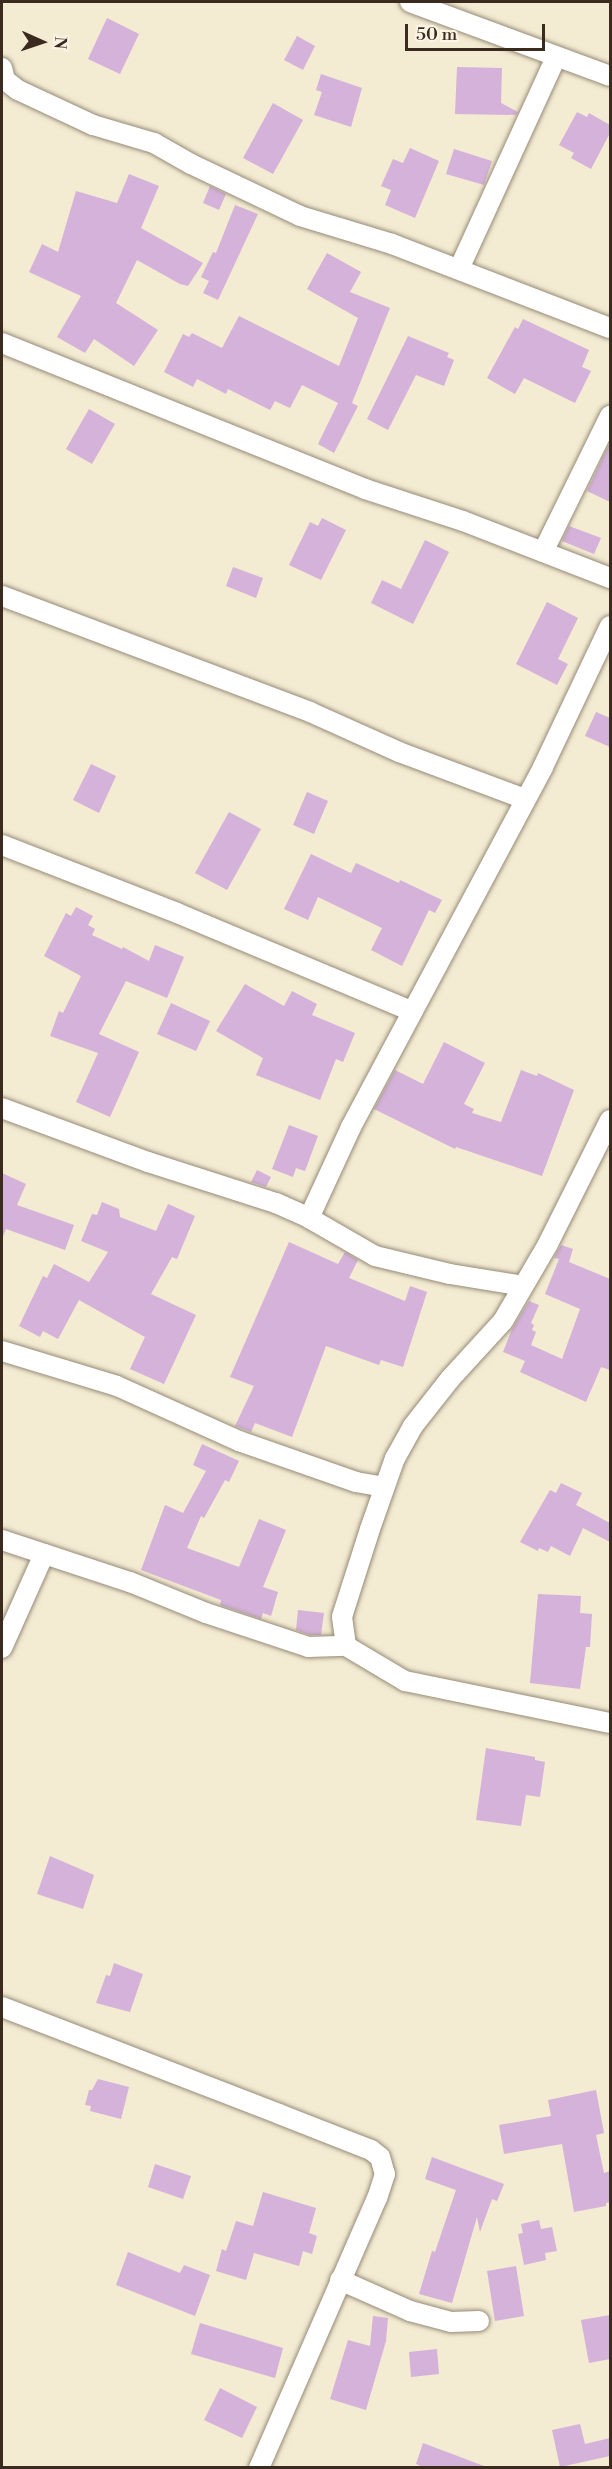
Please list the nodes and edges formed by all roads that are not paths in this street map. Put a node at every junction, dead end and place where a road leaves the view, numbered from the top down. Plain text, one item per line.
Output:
1 (410, 2) edge
2 (556, 57) junction
3 (2, 68) edge
4 (610, 76) edge
5 (459, 270) junction
6 (610, 328) edge
7 (2, 342) edge
8 (610, 416) edge
9 (543, 552) junction
10 (610, 578) edge
11 (2, 596) edge
12 (610, 626) edge
13 (525, 799) junction
14 (2, 845) edge
15 (411, 1011) junction
16 (2, 1107) edge
17 (610, 1120) edge
18 (309, 1218) junction
19 (523, 1286) junction
20 (2, 1351) edge
21 (384, 1487) junction
22 (2, 1540) edge
23 (44, 1554) junction
24 (346, 1646) junction
25 (2, 1648) edge
26 (610, 1723) edge
27 (2, 2007) edge
28 (340, 2280) junction
29 (479, 2321) dead end
30 (259, 2468) edge

1 - 2 street
2 - 4 street
2 - 5 street
3 - 5 street
5 - 6 street
7 - 9 street
8 - 9 street
9 - 10 street
11 - 13 street
12 - 13 street
13 - 15 street
14 - 15 street
15 - 18 street
16 - 18 street
17 - 19 street
18 - 19 street
19 - 21 street
20 - 21 street
21 - 24 street
22 - 23 street
23 - 24 street
23 - 25 street
24 - 26 street
27 - 28 street
28 - 29 street
28 - 30 street

